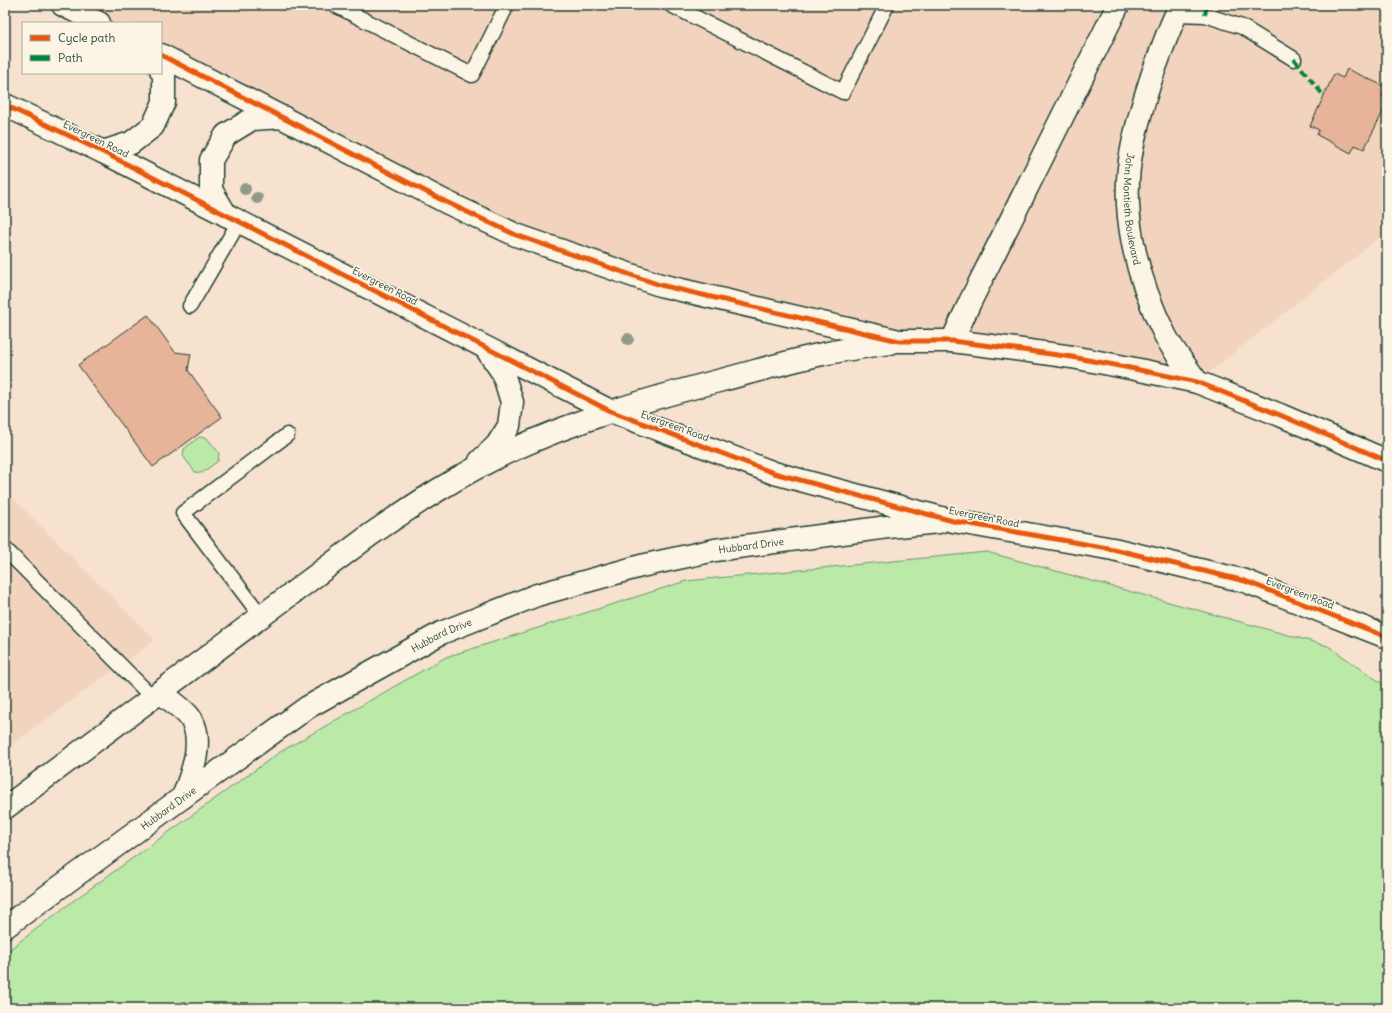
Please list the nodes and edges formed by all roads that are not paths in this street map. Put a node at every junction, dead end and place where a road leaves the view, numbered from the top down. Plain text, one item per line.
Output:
1 (63, 5) edge
2 (335, 5) edge
3 (507, 5) edge
4 (671, 5) edge
5 (887, 5) edge
6 (1113, 9) edge
7 (1179, 9) edge
8 (97, 22) edge
9 (162, 56) edge
10 (1294, 59) dead end
11 (162, 71) edge
12 (5, 105) edge
13 (283, 117) junction
14 (103, 152) junction
15 (232, 219) junction
16 (190, 306) dead end
17 (899, 341) junction
18 (952, 341) junction
19 (485, 348) junction
20 (1197, 382) junction
21 (610, 411) junction
22 (287, 435) dead end
23 (1385, 457) edge
24 (466, 474) junction
25 (953, 520) junction
26 (5, 549) edge
27 (261, 616) junction
28 (1386, 636) edge
29 (157, 695) junction
30 (182, 797) junction
31 (5, 808) edge
32 (5, 927) edge

1 - 8 street
2 - 3 lane
4 - 5 lane
6 - 18 street
7 - 10 lane
7 - 20 street, John Montieth Boulevard
9 - 13 street
11 - 14 street
12 - 14 street, Evergreen Road
13 - 15 street
13 - 17 street
14 - 15 street, Evergreen Road
15 - 16 lane
15 - 19 street, Evergreen Road
17 - 18 street
17 - 21 street
18 - 20 street
19 - 21 street, Evergreen Road
19 - 24 street
20 - 23 street
21 - 24 street
21 - 25 street, Evergreen Road
22 - 27 lane
24 - 27 street
25 - 28 street, Evergreen Road
25 - 30 street, Hubbard Drive
26 - 29 lane
27 - 29 street
29 - 30 street
29 - 31 street
30 - 32 street, Hubbard Drive

